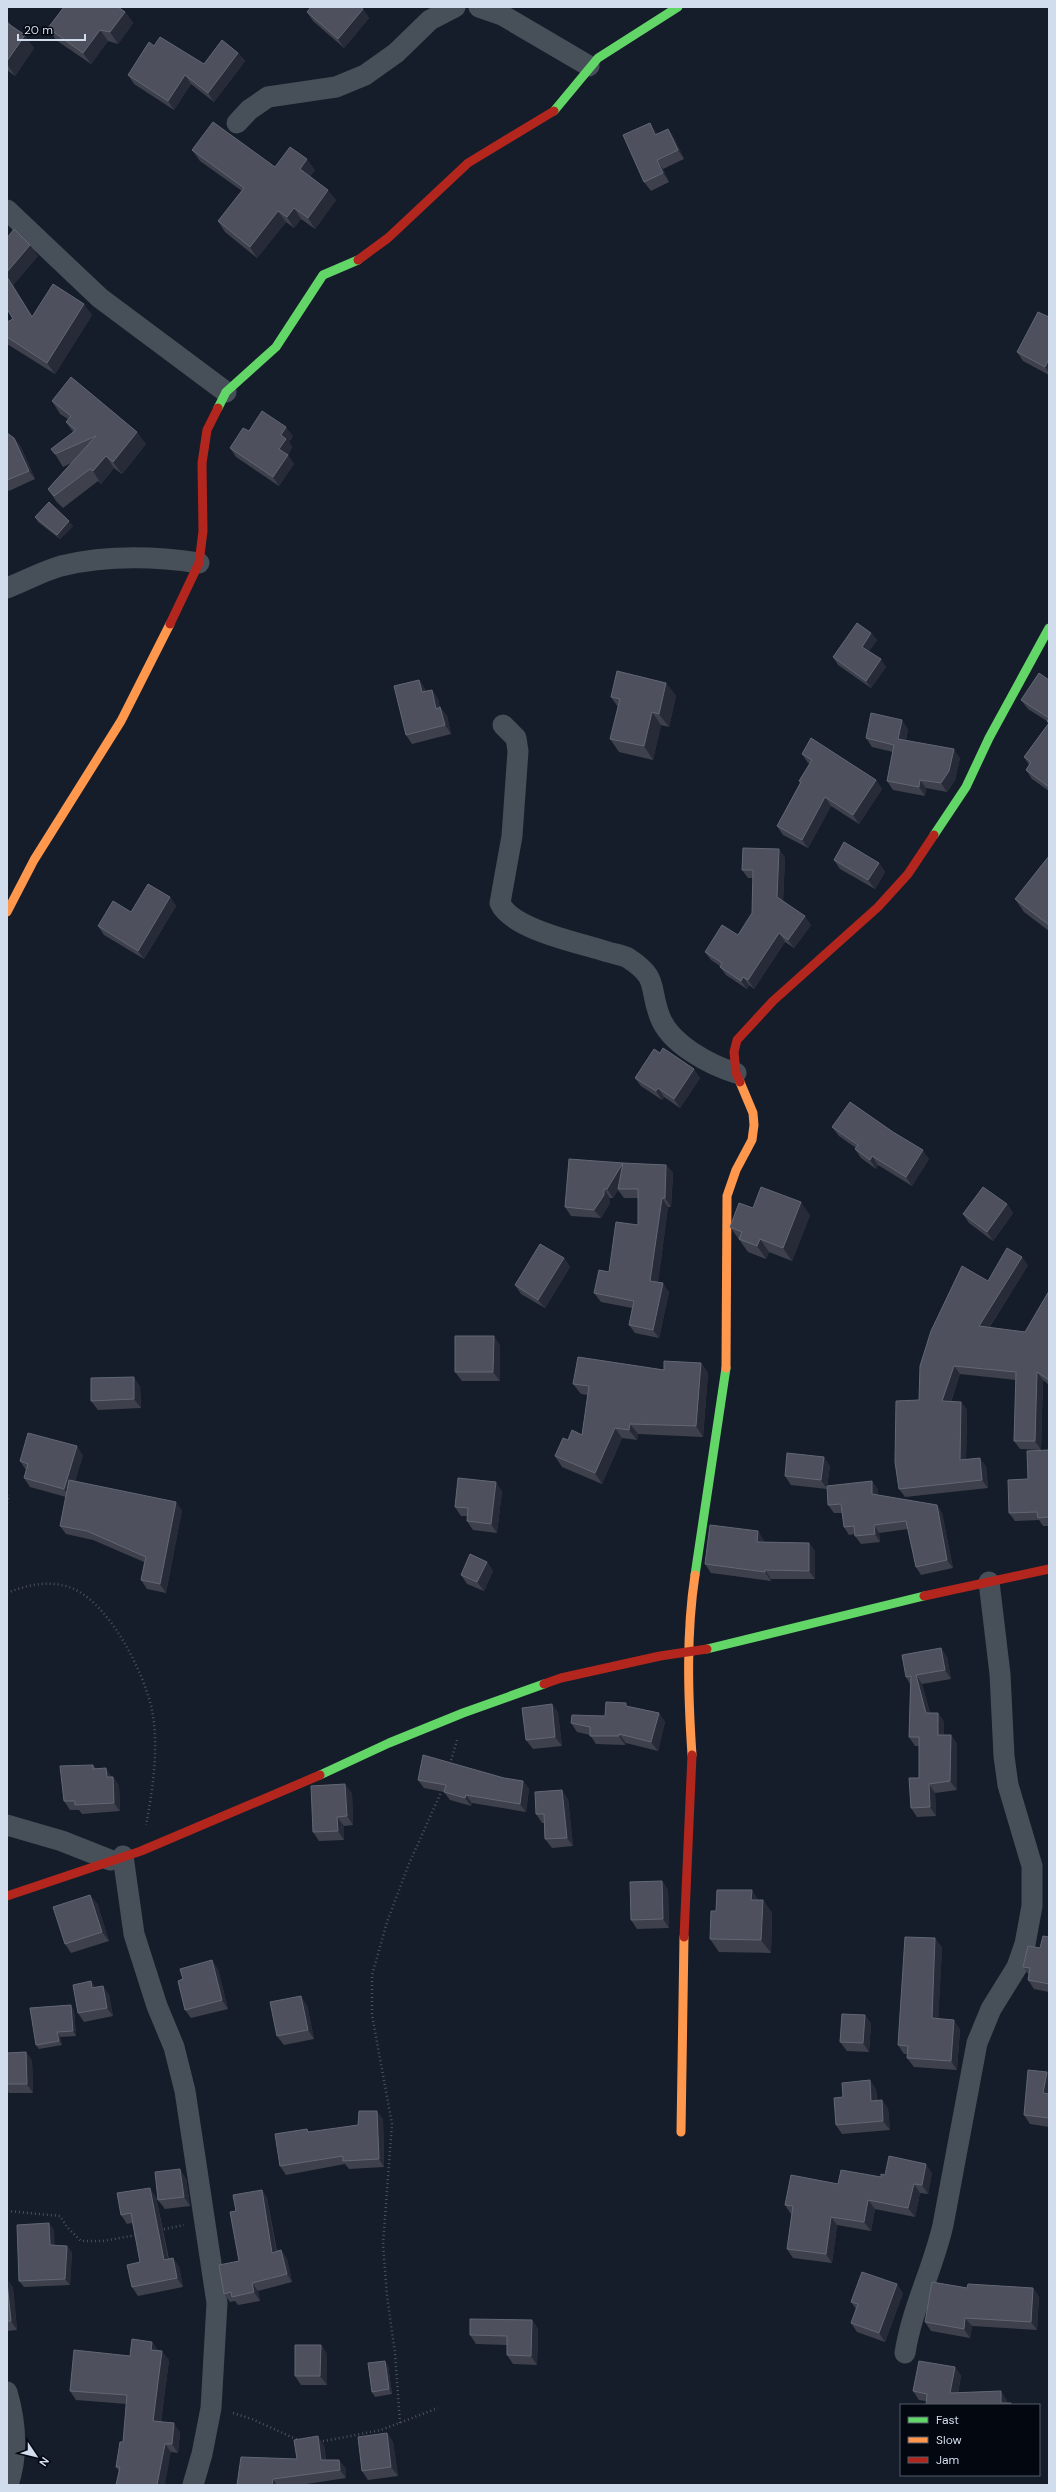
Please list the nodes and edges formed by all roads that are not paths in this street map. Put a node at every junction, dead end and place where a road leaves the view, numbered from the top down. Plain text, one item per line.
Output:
1 (455, 7) edge
2 (479, 7) edge
3 (678, 7) edge
4 (589, 66) junction
5 (237, 123) dead end
6 (7, 210) edge
7 (226, 392) junction
8 (199, 563) junction
9 (7, 588) edge
10 (1049, 628) edge
11 (503, 725) dead end
12 (7, 912) edge
13 (736, 1073) junction
14 (1049, 1570) edge
15 (989, 1582) junction
16 (688, 1652) junction
17 (7, 1825) edge
18 (125, 1856) junction
19 (7, 1896) edge
20 (681, 2132) dead end
21 (905, 2353) dead end
22 (7, 2392) edge
23 (8, 2485) edge
24 (193, 2485) edge

1 - 5 street
2 - 4 street
3 - 4 street
4 - 7 street
6 - 7 street
7 - 8 street
8 - 9 street
8 - 12 street
10 - 13 street
11 - 13 street
13 - 16 street
14 - 15 street
15 - 16 street
15 - 21 street
16 - 18 street
16 - 20 street
17 - 18 street
18 - 19 street
18 - 24 street
22 - 23 street

